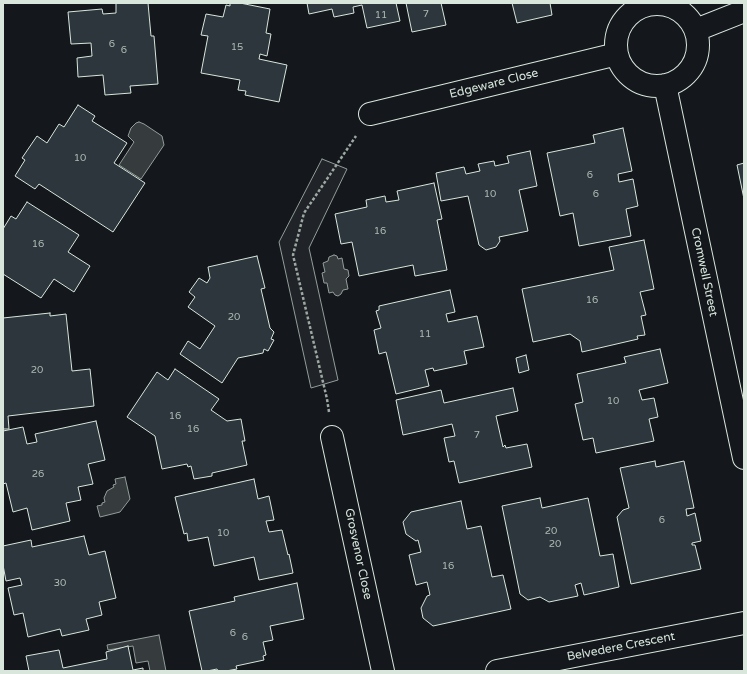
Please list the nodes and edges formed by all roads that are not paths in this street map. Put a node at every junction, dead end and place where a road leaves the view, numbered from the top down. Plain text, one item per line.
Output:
1 (641, 5) edge
2 (744, 11) edge
3 (696, 30) junction
4 (617, 54) junction
5 (665, 86) junction
6 (370, 114) road end
7 (332, 437) road end
8 (744, 458) edge
9 (744, 623) edge
10 (383, 671) edge
11 (497, 671) edge

1 - 3 street
1 - 4 street
2 - 3 street
3 - 5 street
4 - 5 street
4 - 6 street, Edgeware Close
5 - 8 street, Cromwell Street
7 - 10 street, Grosvenor Close
9 - 11 street, Belvedere Crescent

